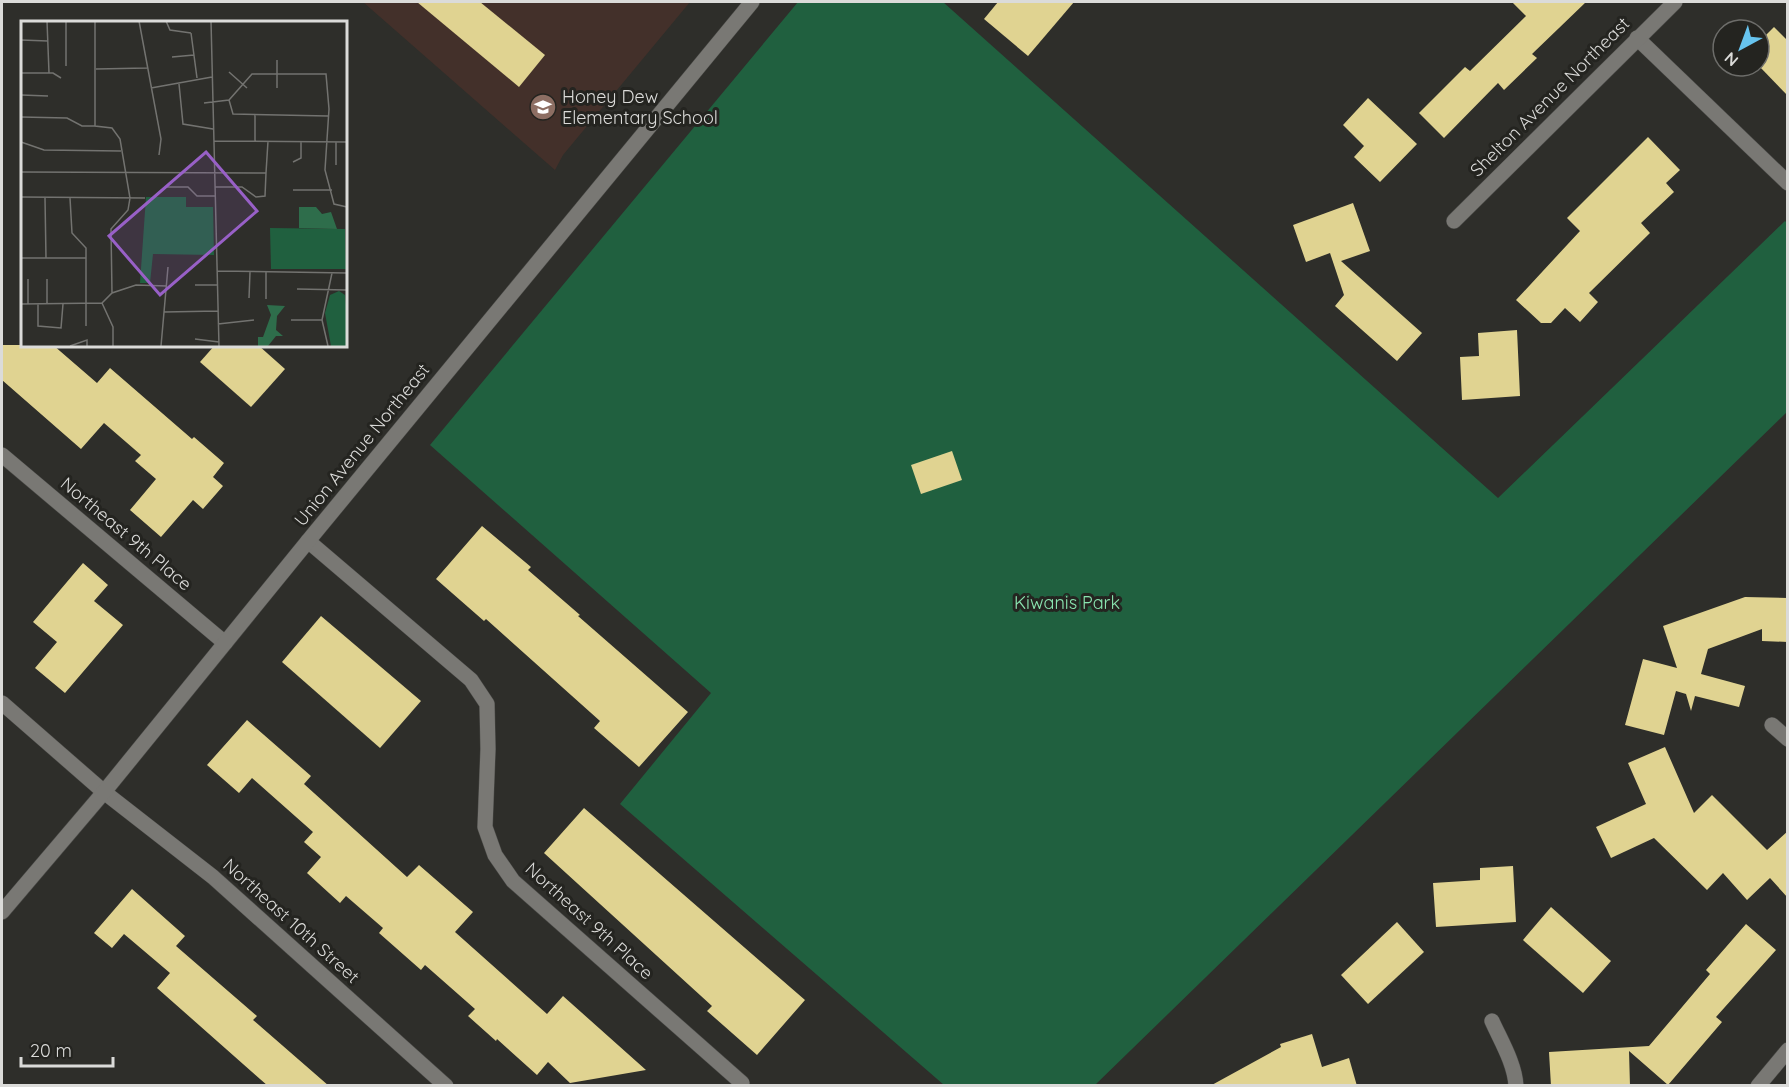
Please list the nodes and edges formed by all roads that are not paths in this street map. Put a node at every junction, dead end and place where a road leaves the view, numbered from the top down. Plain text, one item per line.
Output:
1 (752, 2) edge
2 (1675, 2) edge
3 (1637, 38) junction
4 (1788, 183) edge
5 (1454, 221) dead end
6 (2, 455) edge
7 (308, 541) junction
8 (225, 643) junction
9 (2, 703) edge
10 (1772, 725) dead end
11 (1788, 739) edge
12 (104, 792) junction
13 (2, 912) edge
14 (1492, 1021) dead end
15 (1788, 1050) edge
16 (742, 1083) dead end
17 (446, 1086) edge
18 (1516, 1086) edge
19 (1758, 1086) edge

1 - 7 street, Union Avenue Northeast
2 - 3 street, Shelton Avenue Northeast
3 - 4 street
3 - 5 street, Shelton Avenue Northeast
6 - 8 street, Northeast 9th Place
7 - 8 street, Union Avenue Northeast
7 - 16 street, Northeast 9th Place
8 - 12 street, Union Avenue Northeast
9 - 12 street, Northeast 10th Street
10 - 11 street
12 - 13 street, Union Avenue Northeast
12 - 17 street, Northeast 10th Street
14 - 18 street
15 - 19 street

